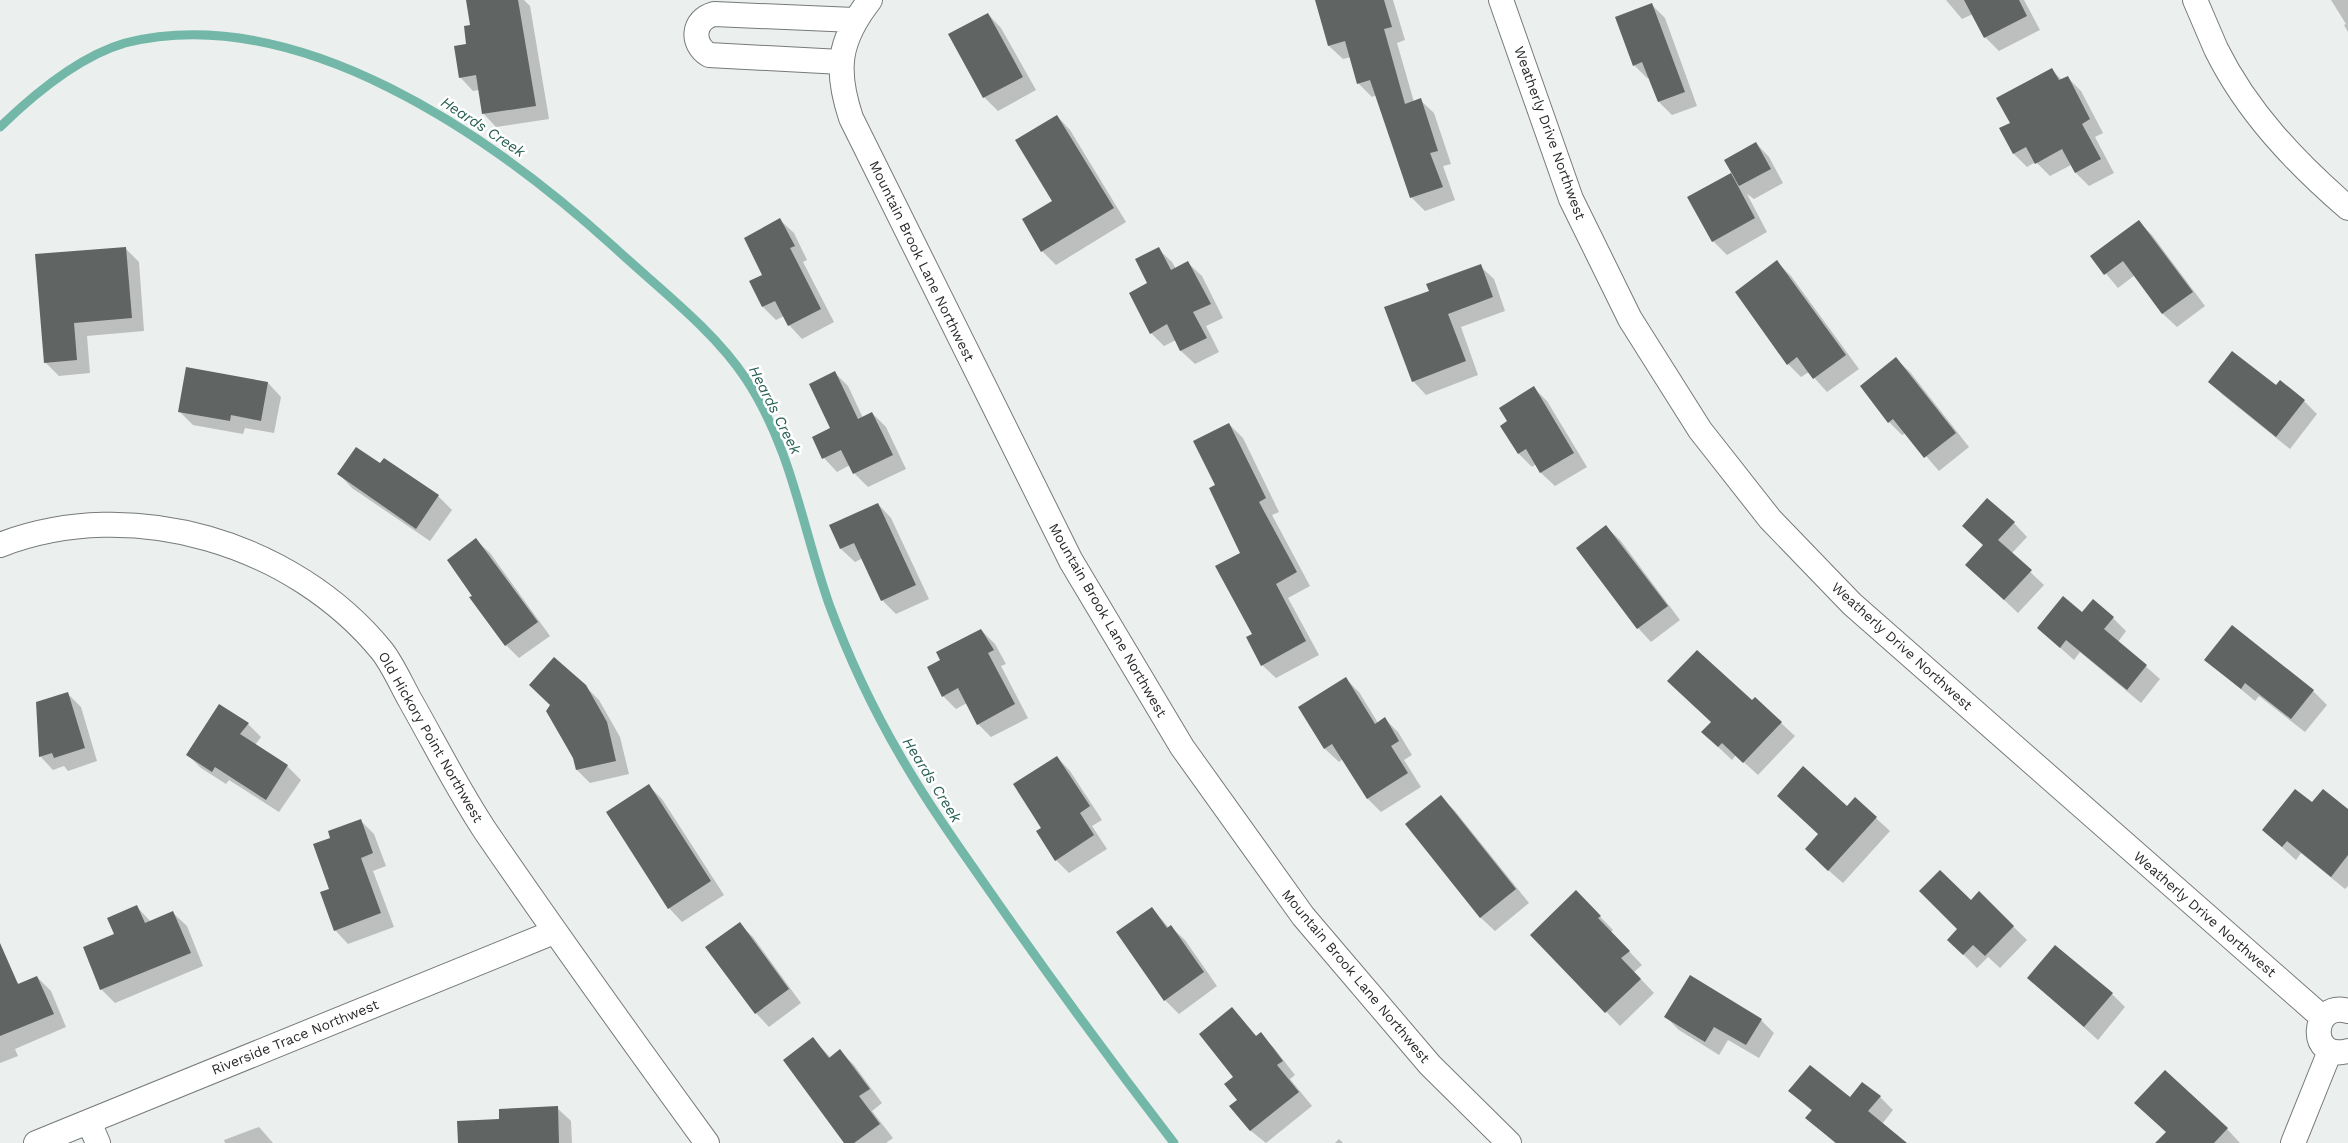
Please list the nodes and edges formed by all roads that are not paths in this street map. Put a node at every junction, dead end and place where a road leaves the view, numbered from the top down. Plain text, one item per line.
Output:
1 (870, 0) edge
2 (1501, 0) edge
3 (2195, 0) edge
4 (854, 20) junction
5 (841, 62) junction
6 (2348, 208) edge
7 (0, 545) edge
8 (554, 932) junction
9 (2348, 1011) edge
10 (2323, 1018) junction
11 (2339, 1051) edge
12 (93, 1132) edge
13 (36, 1143) edge
14 (707, 1143) edge
15 (1509, 1143) edge
16 (2293, 1143) edge

1 - 4 street, Mountain Brook Lane Northwest
2 - 10 street, Weatherly Drive Northwest
3 - 6 street
4 - 5 street, Mountain Brook Lane Northwest
4 - 5 street
5 - 15 street, Mountain Brook Lane Northwest
7 - 8 street, Old Hickory Point Northwest
8 - 12 street, Riverside Trace Northwest
8 - 14 street, Old Hickory Point Northwest
9 - 10 street
10 - 11 street
11 - 16 street
12 - 13 street, Riverside Trace Northwest

